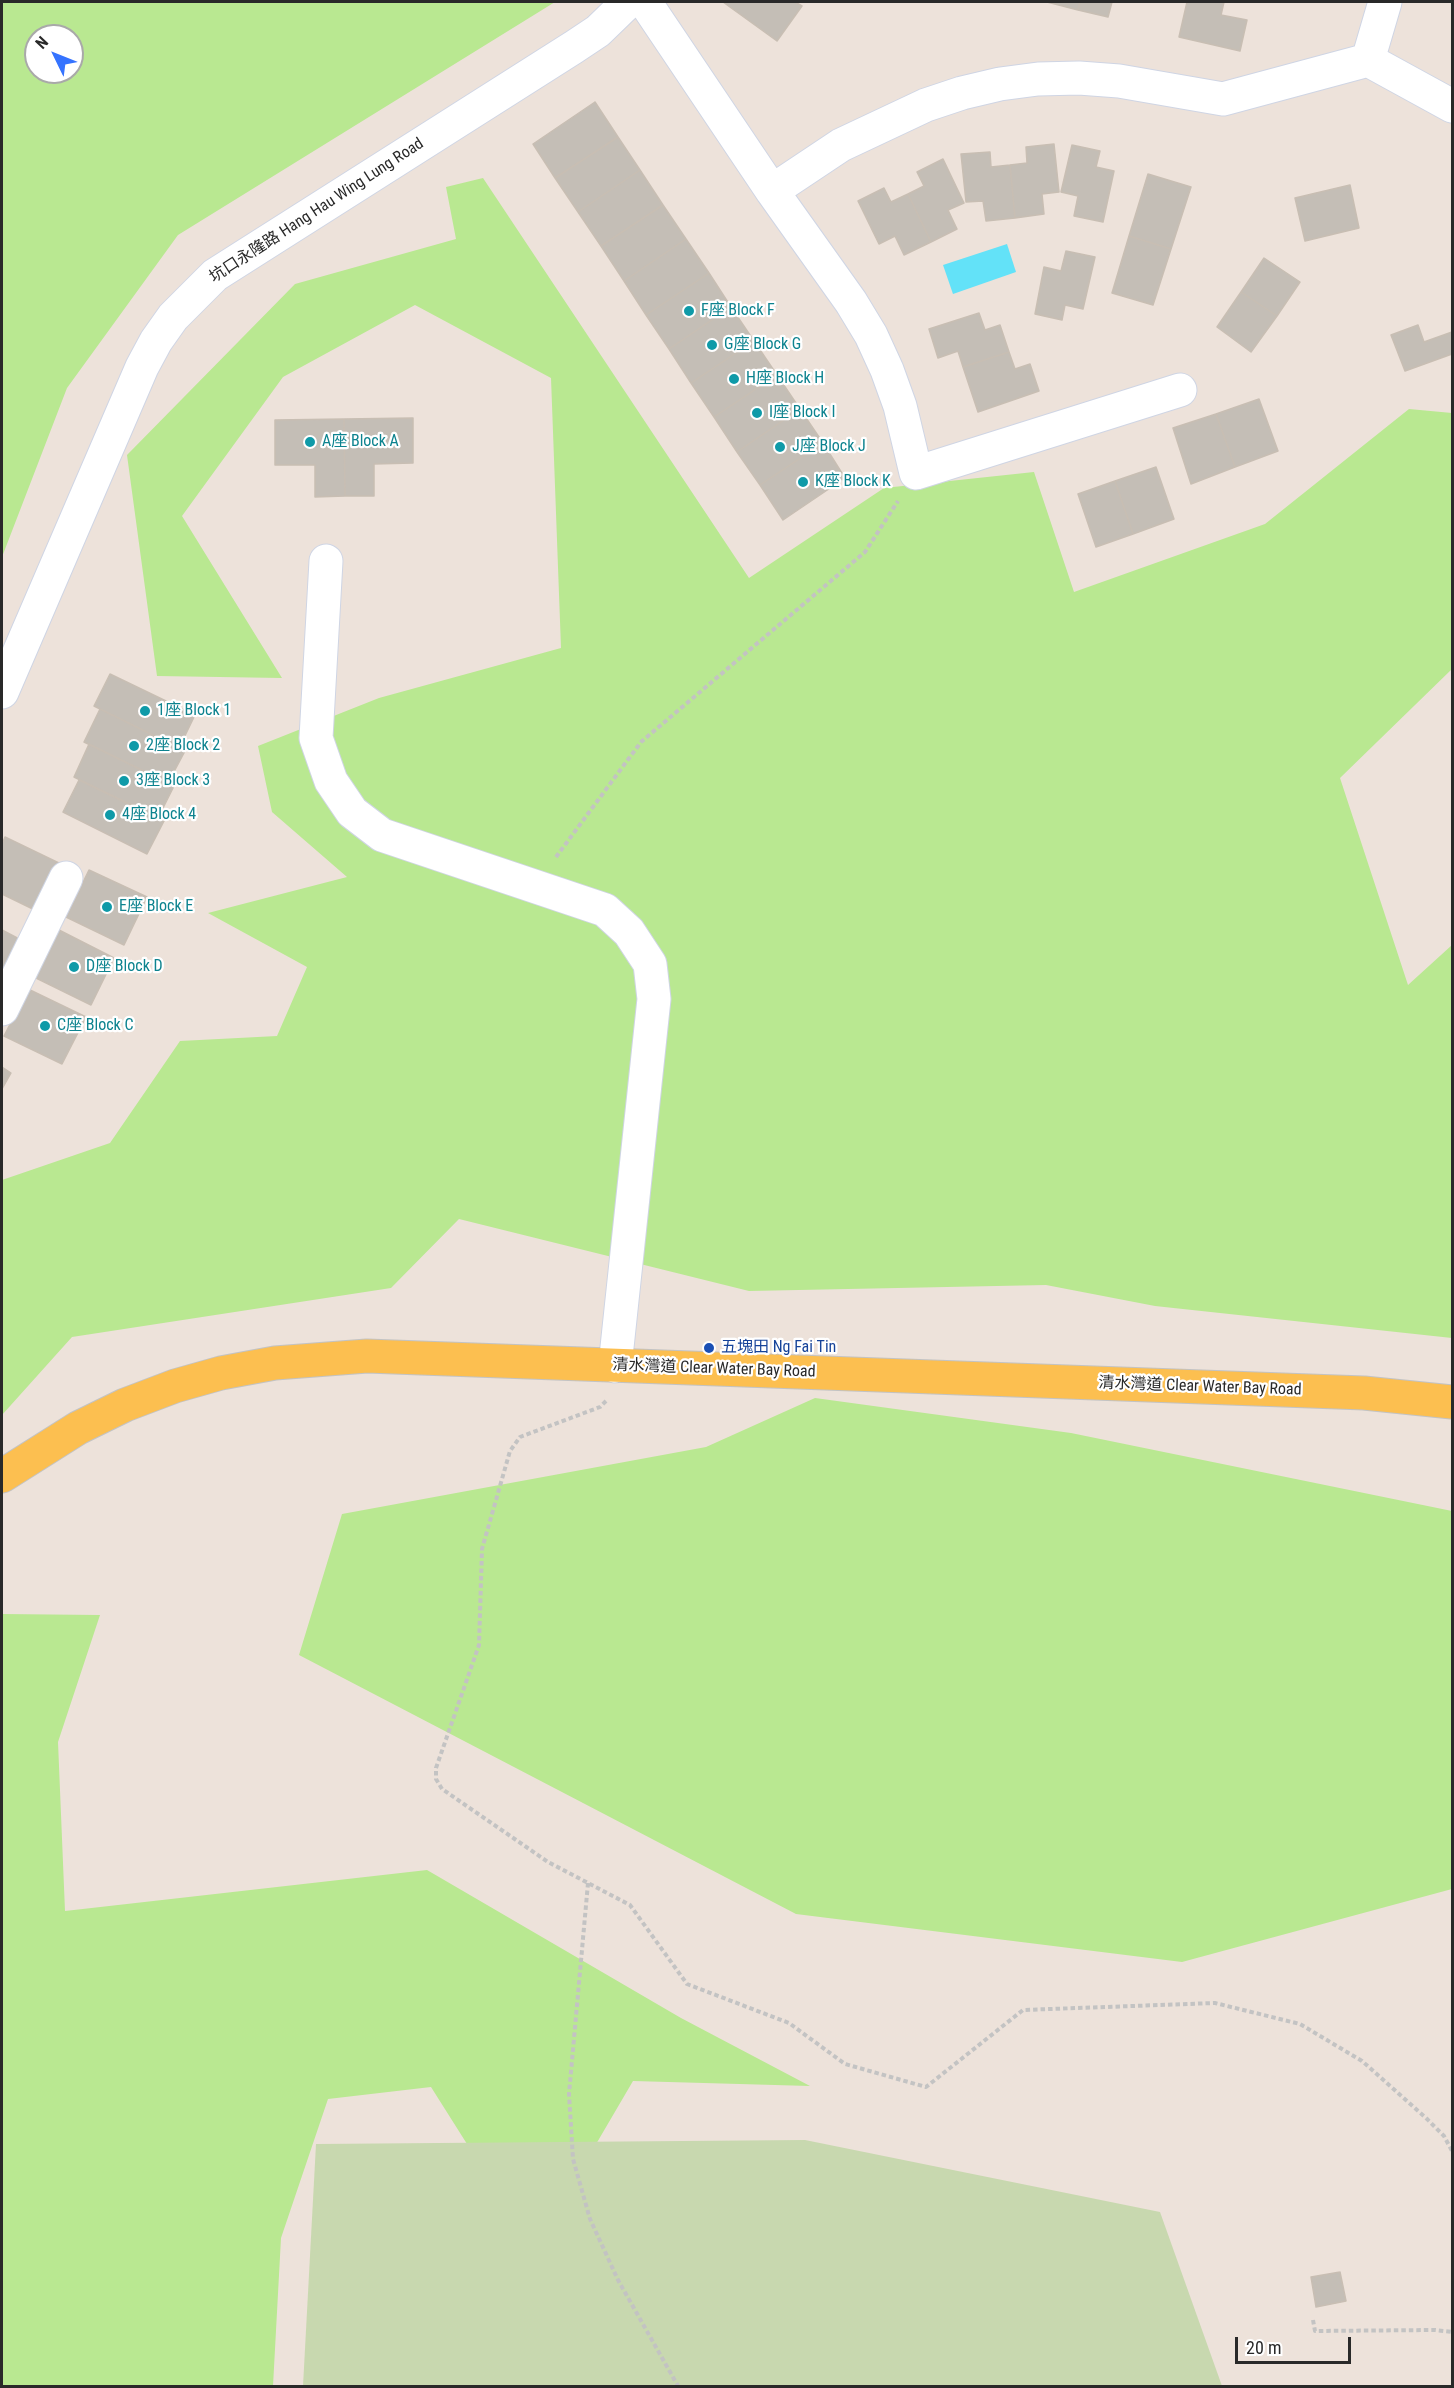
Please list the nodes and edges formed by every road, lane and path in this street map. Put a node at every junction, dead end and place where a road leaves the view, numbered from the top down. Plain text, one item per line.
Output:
1 (628, 2) edge
2 (645, 2) edge
3 (1385, 2) edge
4 (1368, 60) junction
5 (1452, 106) edge
6 (771, 191) junction
7 (1180, 390) dead end
8 (916, 473) junction
9 (326, 561) dead end
10 (2, 692) edge
11 (66, 878) dead end
12 (534, 886) junction
13 (2, 1009) edge
14 (630, 1366) junction
15 (1452, 1402) edge
16 (2, 1476) edge
17 (588, 1882) junction
18 (1452, 2151) edge
19 (1313, 2320) dead end
20 (1452, 2332) edge
21 (678, 2386) edge

1 - 10 street, 坑口永隆路 Hang Hau Wing Lung Road
2 - 6 street
3 - 4 street
4 - 5 street
4 - 6 street
6 - 8 street
7 - 8 street
8 - 12 path
9 - 12 street
11 - 13 street
12 - 14 street
14 - 15 main road, 清水灣道 Clear Water Bay Road
14 - 16 main road, 清水灣道 Clear Water Bay Road
14 - 17 path
17 - 18 path
17 - 21 path
19 - 20 path

